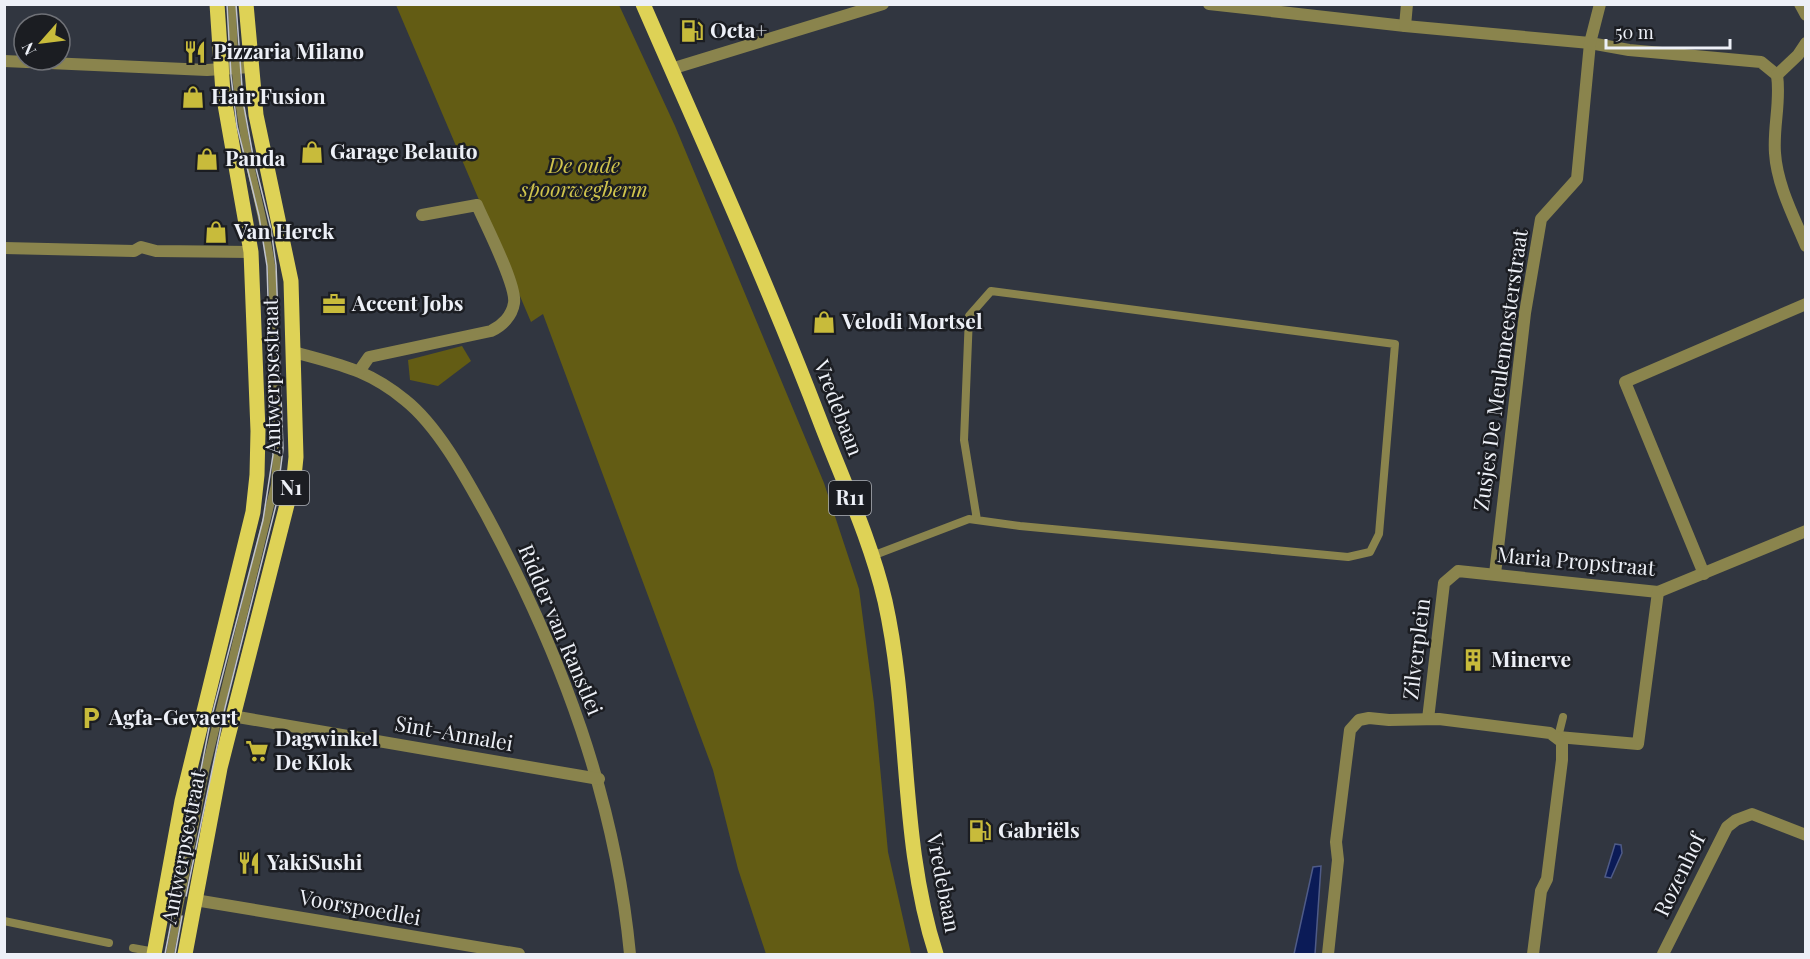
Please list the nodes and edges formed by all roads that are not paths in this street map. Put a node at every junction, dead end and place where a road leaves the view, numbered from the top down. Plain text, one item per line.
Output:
1 (217, 4) edge
2 (232, 4) edge
3 (246, 4) edge
4 (643, 4) edge
5 (883, 4) edge
6 (1209, 4) edge
7 (1407, 4) edge
8 (1600, 4) edge
9 (1800, 4) edge
10 (1806, 15) edge
11 (1405, 26) junction
12 (1590, 43) junction
13 (1806, 43) edge
14 (4, 61) edge
15 (235, 68) junction
16 (671, 69) junction
17 (1777, 75) junction
18 (422, 215) dead end
19 (1806, 246) edge
20 (4, 249) edge
21 (251, 252) junction
22 (1806, 304) edge
23 (294, 352) junction
24 (360, 370) junction
25 (977, 520) junction
26 (1806, 531) edge
27 (872, 556) junction
28 (1495, 574) junction
29 (1704, 574) junction
30 (1444, 583) joint
31 (1658, 592) junction
32 (232, 716) junction
33 (1563, 717) dead end
34 (1428, 719) junction
35 (1558, 736) junction
36 (599, 779) junction
37 (1806, 835) edge
38 (195, 900) junction
39 (4, 921) edge
40 (109, 943) dead end
41 (133, 948) dead end
42 (160, 954) edge
43 (185, 954) edge
44 (519, 954) edge
45 (630, 954) edge
46 (936, 954) edge
47 (1328, 954) edge
48 (1533, 954) edge
49 (1663, 954) edge

1 - 15 main road, Antwerpsestraat / N1
2 - 15 lane
3 - 15 main road, Antwerpsestraat / N1
4 - 16 main road, Vredebaan / R11
5 - 16 street
6 - 11 street
7 - 11 street
8 - 12 street, Zusjes De Meulemeesterstraat
9 - 10 street
11 - 12 street
12 - 17 street
12 - 28 street, Zusjes De Meulemeesterstraat
13 - 17 street
14 - 15 street
15 - 21 main road, Antwerpsestraat / N1
15 - 23 main road, Antwerpsestraat / N1
15 - 42 lane
16 - 27 main road, Vredebaan / R11
17 - 19 street
18 - 24 street
20 - 21 street
21 - 42 main road, Antwerpsestraat / N1
22 - 29 street
23 - 24 street, Ridder van Ranstlei
23 - 32 main road, Antwerpsestraat / N1
24 - 36 street, Ridder van Ranstlei
25 - 25 lane
25 - 27 lane
26 - 29 street, Maria Propstraat
27 - 46 main road, Vredebaan / R11
28 - 30 street, Maria Propstraat
28 - 31 street, Maria Propstraat
29 - 31 street, Maria Propstraat
30 - 34 street, Zilverplein
31 - 35 street
32 - 36 street, Sint-Annalei
32 - 38 main road, Antwerpsestraat / N1
33 - 35 lane
34 - 35 street
34 - 47 street
35 - 48 street
36 - 45 street, Ridder van Ranstlei
37 - 49 street, Rozenhof
38 - 43 main road, Antwerpsestraat / N1
38 - 44 street, Voorspoedlei
39 - 40 lane
41 - 42 lane

